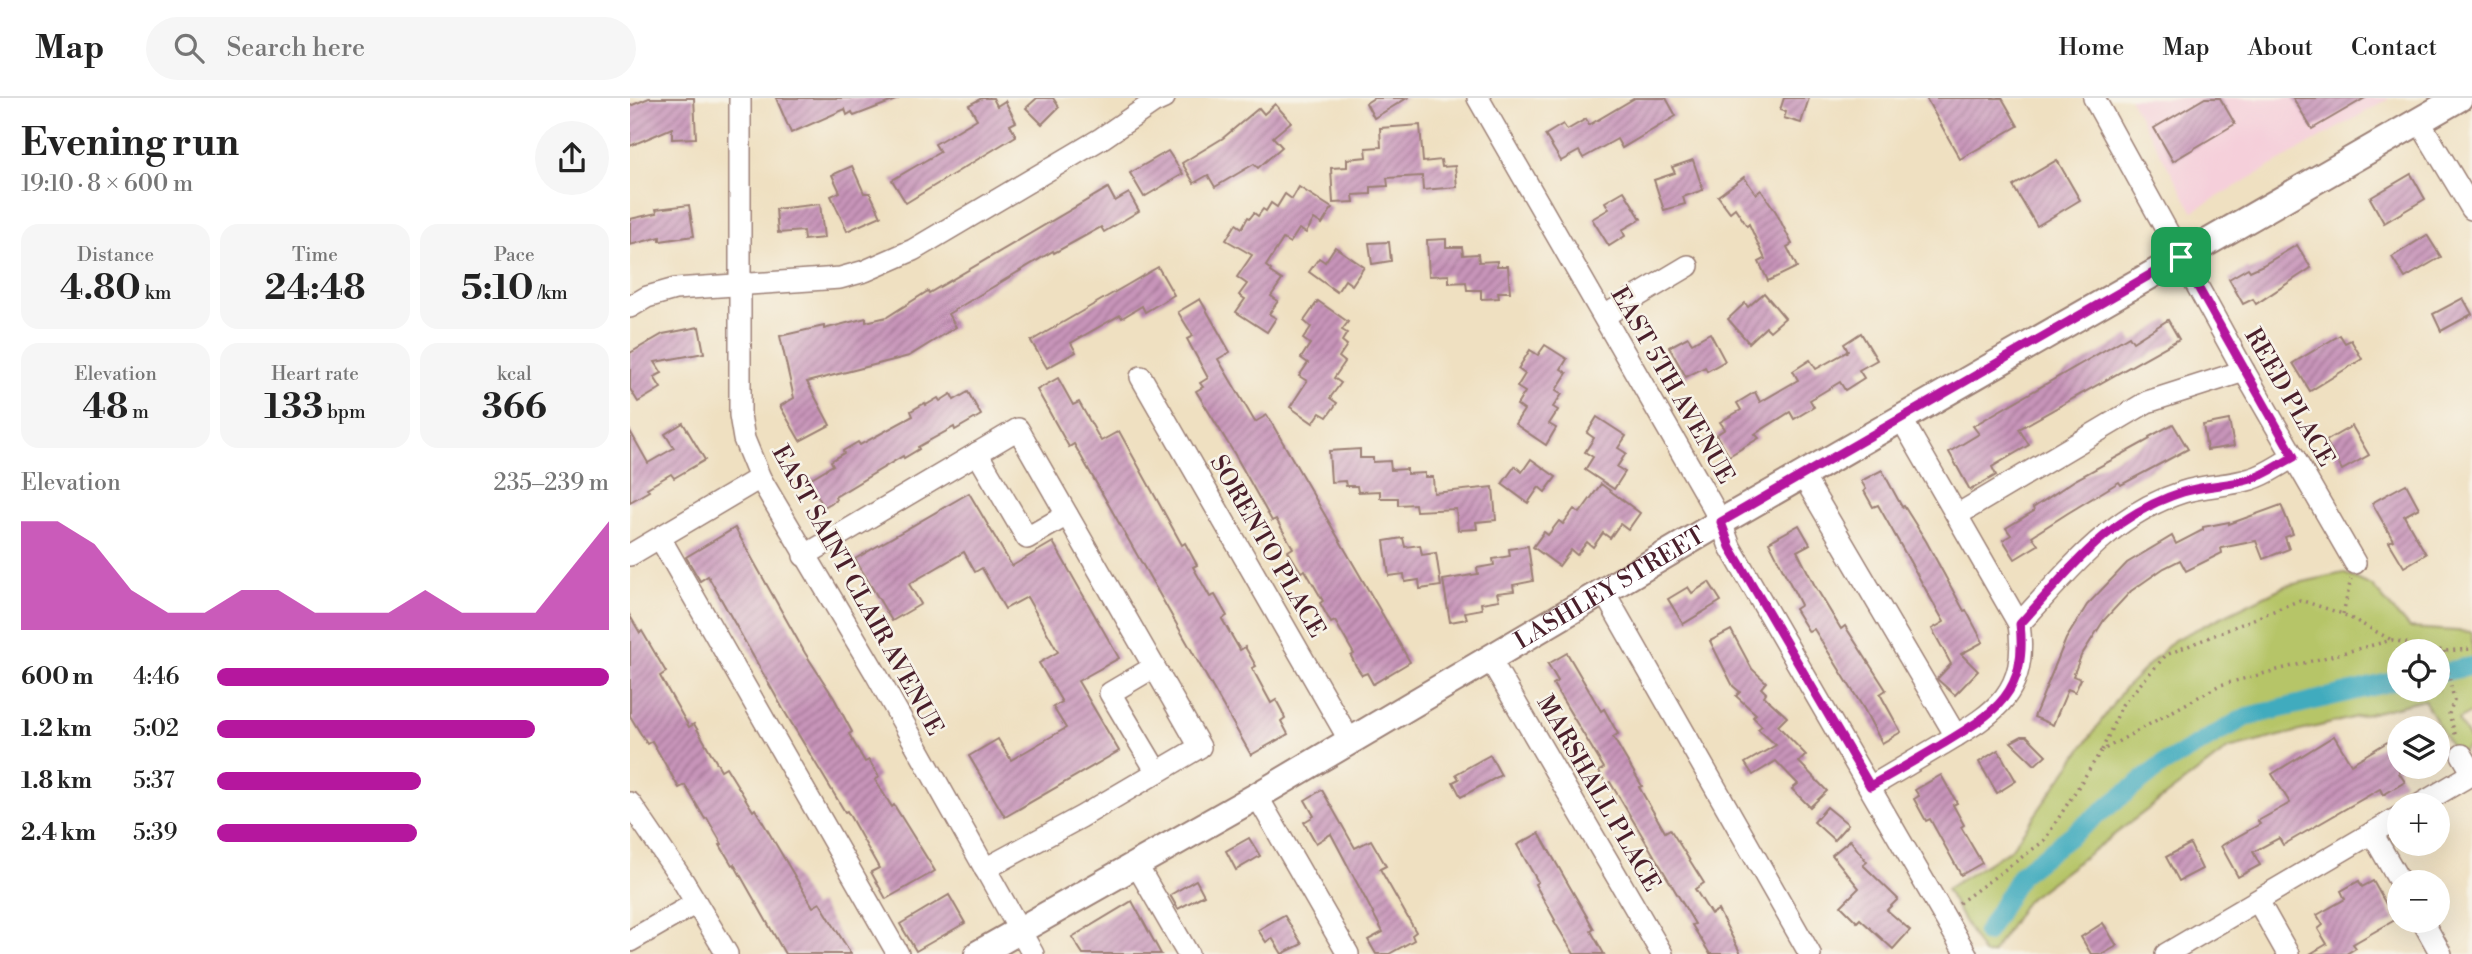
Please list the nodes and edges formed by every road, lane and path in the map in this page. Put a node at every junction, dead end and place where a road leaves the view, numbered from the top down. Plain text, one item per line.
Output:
1 (740, 98) edge
2 (1164, 98) edge
3 (2094, 98) edge
4 (2459, 98) edge
5 (1483, 100) edge
6 (2419, 121) junction
7 (2472, 209) edge
8 (2181, 257) junction
9 (1688, 266) dead end
10 (740, 285) junction
11 (630, 307) edge
12 (1604, 316) junction
13 (2244, 371) junction
14 (1141, 377) dead end
15 (1902, 420) junction
16 (977, 453) junction
17 (2294, 457) junction
18 (1803, 476) junction
19 (760, 478) junction
20 (1068, 515) junction
21 (1957, 515) junction
22 (1721, 522) junction
23 (660, 538) junction
24 (630, 555) edge
25 (804, 555) junction
26 (2355, 563) joint
27 (1604, 592) junction
28 (2343, 614) junction
29 (2020, 624) junction
30 (2390, 639) edge
31 (2387, 641) edge
32 (2472, 649) edge
33 (2450, 651) edge
34 (1490, 659) junction
35 (1154, 667) junction
36 (2450, 677) edge
37 (1956, 736) junction
38 (1350, 741) junction
39 (2101, 751) junction
40 (2469, 767) edge
41 (1157, 772) junction
42 (1870, 786) junction
43 (2435, 793) edge
44 (1257, 796) junction
45 (630, 803) edge
46 (2387, 824) edge
47 (2372, 833) junction
48 (1136, 864) junction
49 (985, 869) junction
50 (2393, 870) edge
51 (2258, 901) junction
52 (696, 903) junction
53 (1944, 914) junction
54 (1019, 930) junction
55 (2429, 933) edge
56 (630, 941) edge
57 (727, 954) edge
58 (898, 954) edge
59 (978, 954) edge
60 (1033, 954) edge
61 (1188, 954) edge
62 (1348, 954) edge
63 (1662, 954) edge
64 (1810, 954) edge
65 (1966, 954) edge
66 (2166, 954) edge
67 (2288, 954) edge
68 (2441, 954) edge

1 - 10 street, EAST SAINT CLAIR AVENUE
2 - 10 street
3 - 8 street, REED PLACE
4 - 6 main road, LASHLEY STREET
5 - 12 street, EAST 5TH AVENUE
6 - 7 street
6 - 8 main road, LASHLEY STREET
8 - 13 street, REED PLACE
8 - 15 main road, LASHLEY STREET
9 - 12 street
10 - 11 street
10 - 19 street, EAST SAINT CLAIR AVENUE
12 - 22 street, EAST 5TH AVENUE
13 - 17 street, REED PLACE
13 - 21 street
14 - 38 street, SORENTO PLACE
15 - 18 main road, LASHLEY STREET
15 - 21 street
16 - 20 street
16 - 20 street
16 - 25 street
17 - 26 street, REED PLACE
17 - 29 street
18 - 22 main road, LASHLEY STREET
18 - 37 street
19 - 23 street
19 - 25 street, EAST SAINT CLAIR AVENUE
20 - 35 street
21 - 29 street
22 - 27 main road, LASHLEY STREET
22 - 42 street, EAST 5TH AVENUE
23 - 24 street
23 - 58 street
25 - 49 street, EAST SAINT CLAIR AVENUE
26 - 28 path
27 - 34 main road, LASHLEY STREET
27 - 64 street
28 - 30 path
28 - 39 path
29 - 37 street
31 - 39 path
32 - 33 path
34 - 38 main road, LASHLEY STREET
34 - 63 street, MARSHALL PLACE
35 - 41 street
35 - 41 street
36 - 40 path
37 - 42 street
38 - 44 main road, LASHLEY STREET
39 - 53 path
40 - 43 street
41 - 49 street
42 - 53 street, EAST 5TH AVENUE
44 - 48 main road, LASHLEY STREET
44 - 62 street
45 - 52 street
46 - 47 street
47 - 50 street
47 - 51 street
48 - 54 main road, LASHLEY STREET
48 - 61 street
49 - 54 street, EAST SAINT CLAIR AVENUE
51 - 66 street
51 - 67 street
52 - 56 street
52 - 57 street
53 - 65 street, EAST 5TH AVENUE
54 - 59 main road, LASHLEY STREET
54 - 60 street, EAST SAINT CLAIR AVENUE
55 - 68 street

